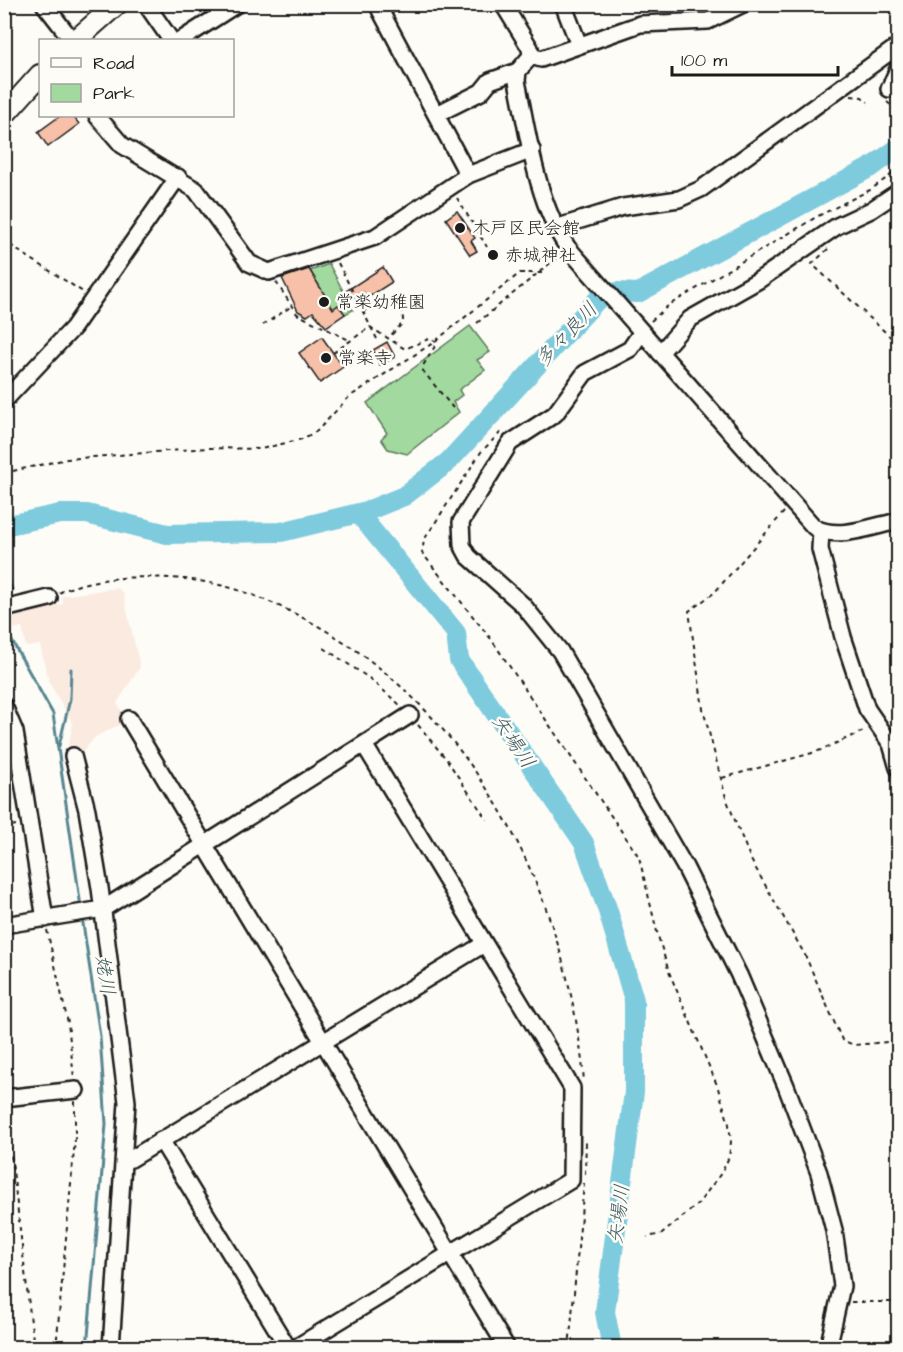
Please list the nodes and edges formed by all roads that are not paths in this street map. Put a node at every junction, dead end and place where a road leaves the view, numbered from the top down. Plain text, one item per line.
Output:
1 (44, 4) edge
2 (117, 4) edge
3 (146, 4) edge
4 (237, 4) edge
5 (390, 4) edge
6 (503, 4) edge
7 (563, 4) edge
8 (743, 4) edge
9 (71, 39) edge
10 (77, 39) edge
11 (170, 39) edge
12 (183, 39) edge
13 (579, 45) junction
14 (898, 46) edge
15 (531, 56) junction
16 (898, 69) edge
17 (518, 71) junction
18 (39, 76) edge
19 (889, 89) dead end
20 (437, 114) junction
21 (4, 115) edge
22 (98, 117) edge
23 (532, 150) junction
24 (468, 175) junction
25 (178, 177) junction
26 (898, 192) edge
27 (555, 228) junction
28 (639, 331) junction
29 (660, 353) junction
30 (4, 401) edge
31 (898, 521) edge
32 (821, 531) junction
33 (49, 598) dead end
34 (4, 609) edge
35 (4, 706) edge
36 (410, 715) dead end
37 (129, 719) dead end
38 (895, 742) edge
39 (365, 746) junction
40 (73, 756) dead end
41 (898, 768) edge
42 (205, 843) junction
43 (100, 909) junction
44 (47, 918) junction
45 (4, 925) edge
46 (484, 944) junction
47 (324, 1042) junction
48 (76, 1090) road end
49 (4, 1100) edge
50 (161, 1140) junction
51 (126, 1160) junction
52 (451, 1254) junction
53 (111, 1347) edge
54 (288, 1347) edge
55 (295, 1347) edge
56 (507, 1347) edge
57 (828, 1347) edge

1 - 9 street
2 - 10 main road
3 - 11 street
4 - 12 street
5 - 20 street
6 - 15 street
7 - 13 street
8 - 13 street
13 - 15 street
14 - 27 street
15 - 17 street
16 - 19 street
17 - 20 street
17 - 23 street
18 - 21 main road
20 - 24 street
22 - 25 street
23 - 24 street
23 - 27 street
24 - 25 street
25 - 30 street
26 - 29 street
27 - 28 street
28 - 29 street
28 - 57 street
29 - 32 street
31 - 32 street
32 - 38 street
33 - 34 street
35 - 44 street
36 - 39 street
37 - 42 street
38 - 41 street
39 - 42 street
39 - 46 street
40 - 43 street
42 - 43 street
42 - 47 street
43 - 44 street
43 - 51 street
44 - 45 street
46 - 47 street
46 - 52 street
47 - 50 street
47 - 52 street
48 - 49 street
50 - 51 street
50 - 54 street
51 - 53 street
52 - 55 street
52 - 56 street

